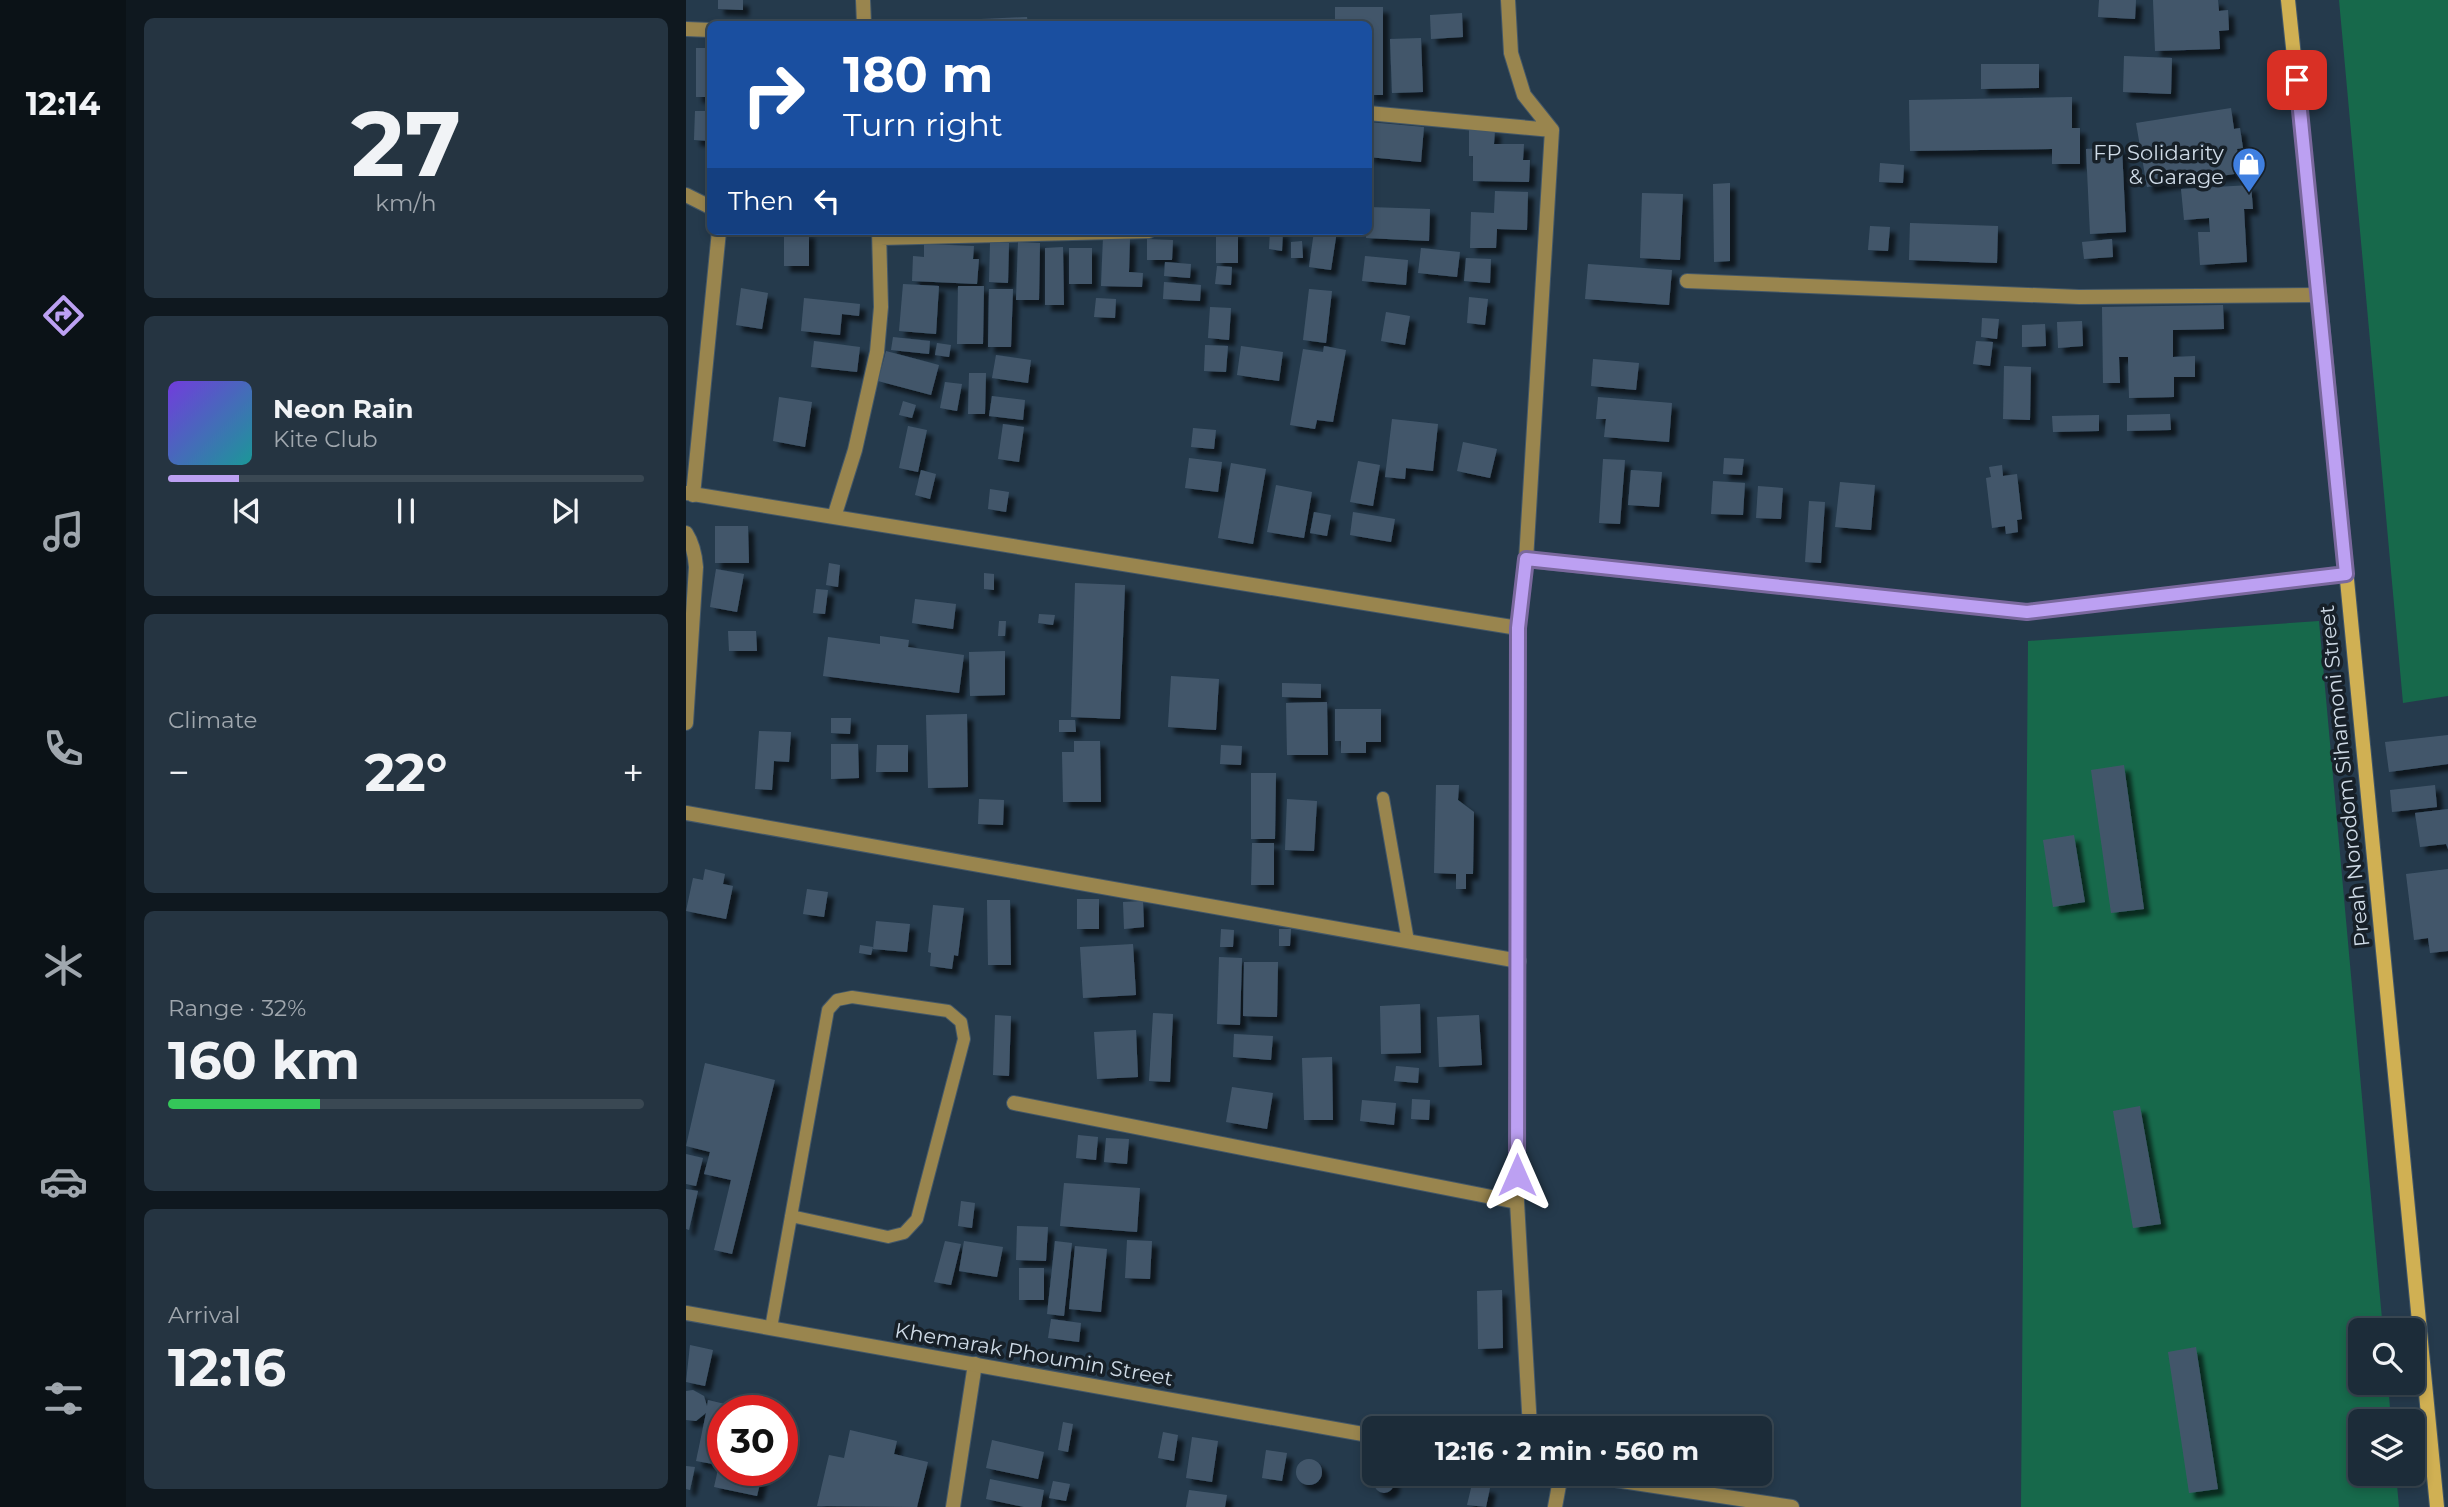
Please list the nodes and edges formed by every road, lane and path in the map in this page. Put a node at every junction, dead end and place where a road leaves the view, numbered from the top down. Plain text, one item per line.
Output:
1 (863, 0) edge
2 (1508, 0) edge
3 (2288, 0) edge
4 (864, 21) edge
5 (686, 29) edge
6 (707, 30) edge
7 (1372, 113) edge
8 (1552, 131) junction
9 (686, 195) edge
10 (707, 206) edge
11 (719, 235) edge
12 (880, 235) edge
13 (1687, 281) dead end
14 (2319, 295) junction
15 (689, 494) edge
16 (834, 517) junction
17 (686, 533) edge
18 (1526, 559) junction
19 (2346, 574) junction
20 (1518, 628) junction
21 (686, 723) edge
22 (1383, 798) dead end
23 (686, 813) edge
24 (1408, 941) junction
25 (1518, 961) junction
26 (1014, 1103) dead end
27 (1517, 1202) junction
28 (791, 1216) junction
29 (686, 1313) edge
30 (771, 1328) junction
31 (975, 1364) junction
32 (1529, 1416) edge
33 (1362, 1434) edge
34 (1559, 1486) edge
35 (1655, 1486) edge
36 (953, 1507) edge
37 (1555, 1507) edge
38 (1792, 1507) edge
39 (2437, 1507) edge

1 - 4 street
2 - 8 street
3 - 14 main road, Preah Norodom Sihamoni Street
5 - 6 street
7 - 8 street
8 - 18 street
9 - 10 street
11 - 15 street
12 - 16 street
13 - 14 street
14 - 19 main road, Preah Norodom Sihamoni Street
15 - 16 street
16 - 20 street
17 - 21 street
18 - 19 street
18 - 20 street
19 - 39 main road, Preah Norodom Sihamoni Street
20 - 25 street
22 - 24 lane
23 - 24 street
24 - 25 street
25 - 27 street
26 - 27 street
27 - 32 street
28 - 28 lane
28 - 30 lane
29 - 30 street, Khemarak Phoumin Street
30 - 31 street, Khemarak Phoumin Street
31 - 33 street, Khemarak Phoumin Street
31 - 36 street
34 - 37 street
35 - 38 street

